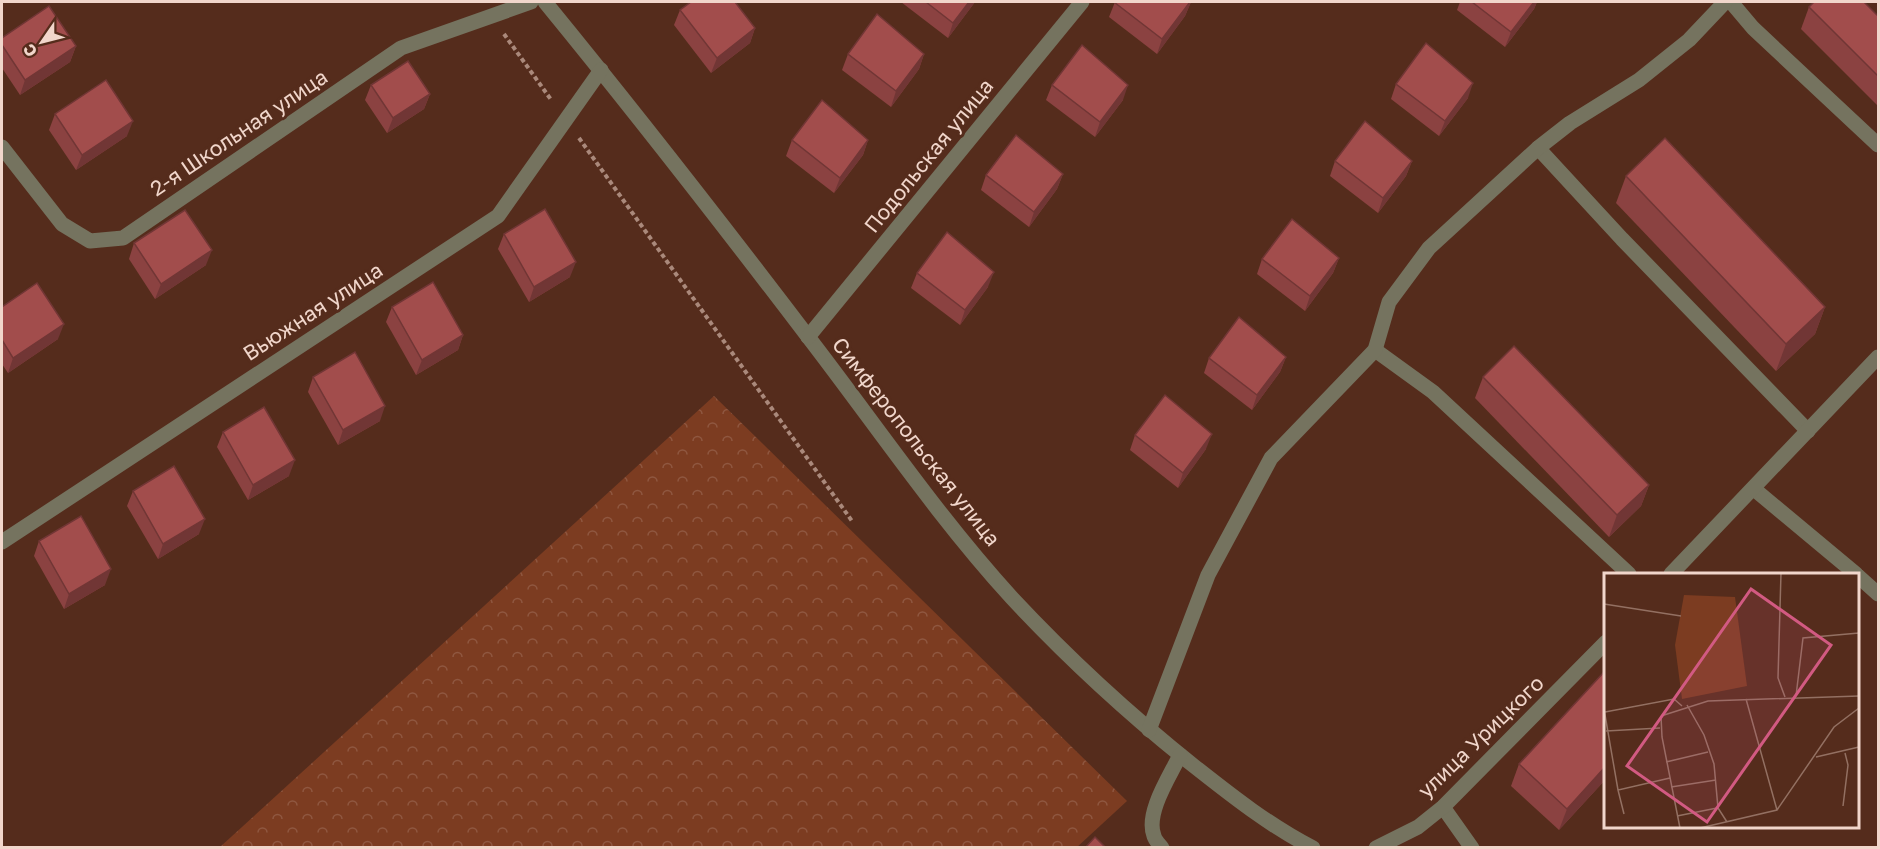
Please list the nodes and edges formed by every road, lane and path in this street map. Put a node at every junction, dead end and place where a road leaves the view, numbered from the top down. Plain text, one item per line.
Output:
1 (531, 2) edge
2 (545, 2) edge
3 (1082, 2) edge
4 (1725, 2) edge
5 (1731, 2) edge
6 (491, 16) junction
7 (601, 70) junction
8 (566, 120) junction
9 (1878, 145) edge
10 (2, 147) edge
11 (1538, 148) junction
12 (808, 336) junction
13 (1375, 350) junction
14 (1878, 357) edge
15 (1808, 431) junction
16 (1754, 489) junction
17 (852, 521) dead end
18 (2, 542) edge
19 (1628, 573) edge
20 (1672, 573) edge
21 (1855, 573) edge
22 (1859, 577) edge
23 (1878, 594) edge
24 (1604, 643) edge
25 (1149, 730) junction
26 (1180, 755) junction
27 (1443, 807) junction
28 (1162, 848) edge
29 (1313, 848) edge
30 (1376, 848) edge
31 (1472, 848) edge

1 - 6 street, 2-я Школьная улица
2 - 7 street, Симферопольская улица
3 - 12 street, Подольская улица
4 - 11 street
5 - 9 street
6 - 8 path
6 - 10 street, 2-я Школьная улица
7 - 8 street, Вьюжная улица
7 - 12 street, Симферопольская улица
8 - 17 path
8 - 18 street, Вьюжная улица
11 - 13 street
11 - 15 street
12 - 25 street, Симферопольская улица
13 - 19 street
13 - 25 street
14 - 15 street
15 - 16 street
16 - 20 street
16 - 21 street
22 - 23 street
24 - 27 street, улица Урицкого
25 - 26 street, Симферопольская улица
26 - 28 street
26 - 29 street, Симферопольская улица
27 - 30 street, улица Урицкого
27 - 31 street

